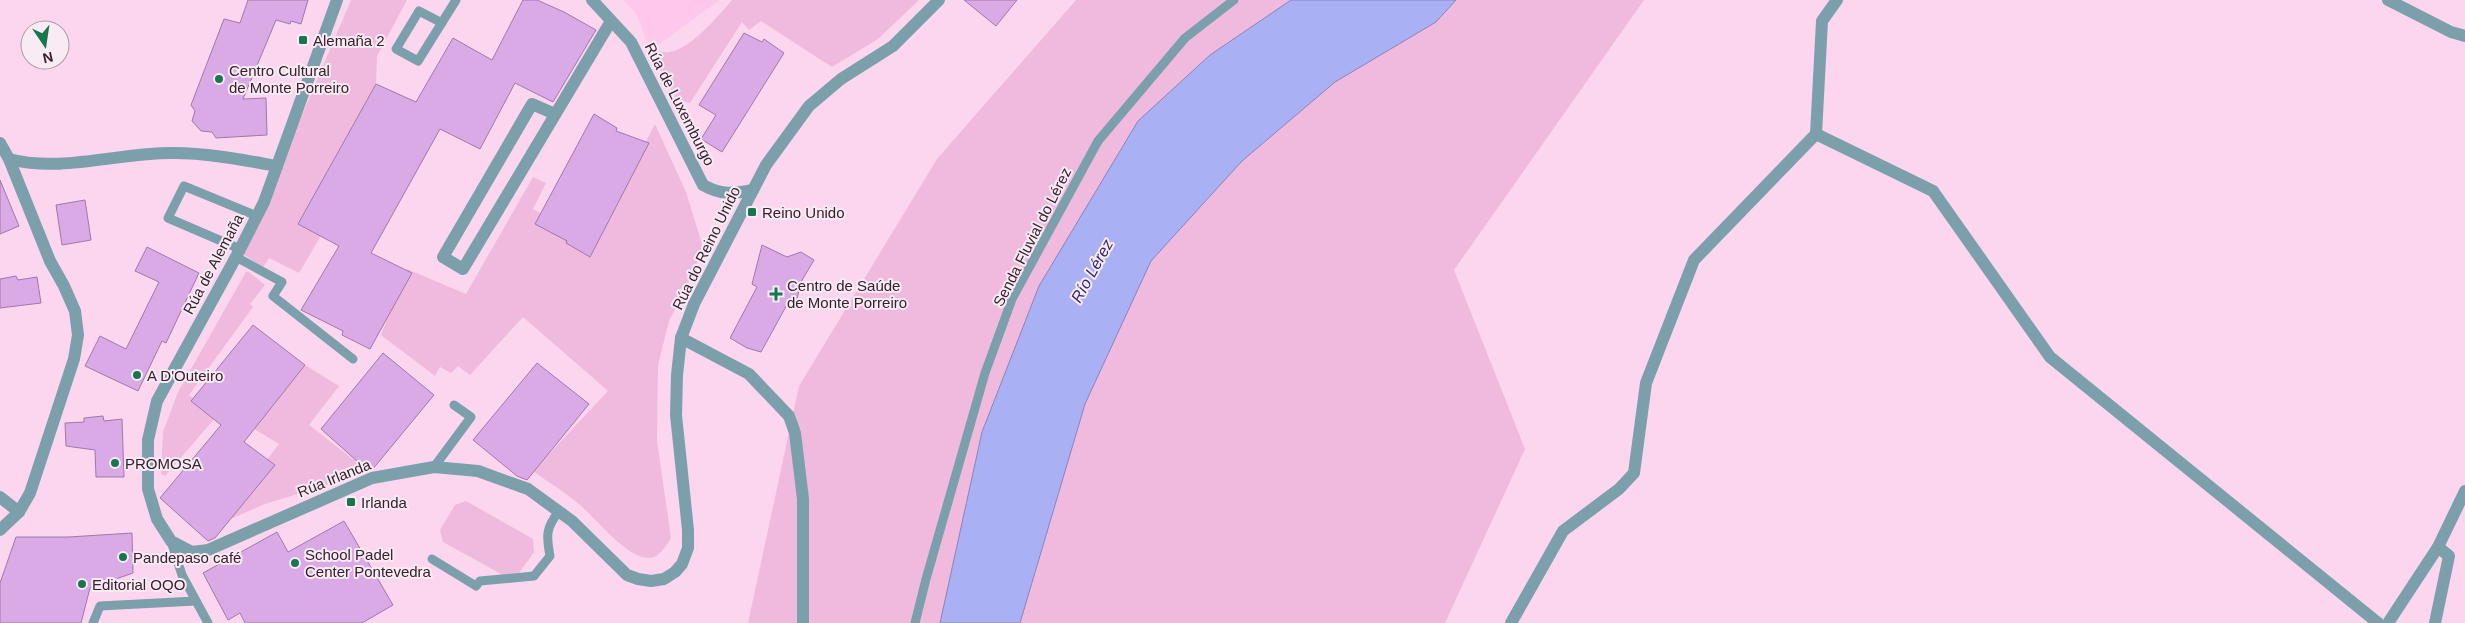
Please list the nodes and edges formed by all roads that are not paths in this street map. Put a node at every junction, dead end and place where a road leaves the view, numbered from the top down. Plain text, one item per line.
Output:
1 (337, 0) edge
2 (456, 0) edge
3 (592, 0) edge
4 (939, 0) edge
5 (1234, 0) edge
6 (1837, 0) edge
7 (2388, 0) edge
8 (611, 21) junction
9 (442, 23) junction
10 (2465, 36) edge
11 (555, 114) junction
12 (1816, 134) junction
13 (0, 143) edge
14 (9, 159) junction
15 (277, 166) junction
16 (753, 190) junction
17 (257, 216) junction
18 (238, 253) junction
19 (681, 338) junction
20 (353, 359) dead end
21 (454, 405) dead end
22 (434, 467) junction
23 (2465, 492) edge
24 (0, 497) edge
25 (559, 511) junction
26 (19, 512) junction
27 (0, 530) edge
28 (171, 541) junction
29 (2438, 547) junction
30 (432, 559) dead end
31 (664, 579) joint
32 (196, 601) junction
33 (93, 623) edge
34 (208, 623) edge
35 (802, 623) edge
36 (915, 623) edge
37 (1511, 623) edge
38 (2378, 623) edge
39 (2388, 623) edge
40 (2435, 623) edge

1 - 15 street, Rúa de Alemaña
2 - 9 lane
3 - 8 street, Rúa de Luxemburgo
4 - 16 street, Rúa do Reino Unido
5 - 36 lane, Senda Fluvial do Lérez
6 - 12 street
7 - 10 street
8 - 11 street
8 - 16 street, Rúa de Luxemburgo
9 - 9 lane
11 - 11 street
12 - 37 street
12 - 38 street
13 - 14 street
14 - 15 street
14 - 26 street
15 - 17 street, Rúa de Alemaña
16 - 19 street, Rúa do Reino Unido
17 - 18 street, Rúa de Alemaña
17 - 18 lane
18 - 20 lane
18 - 28 street, Rúa de Alemaña
19 - 31 street, Rúa do Reino Unido
19 - 35 street
21 - 22 lane
22 - 25 street, Rúa Irlanda
22 - 28 street, Rúa Irlanda
23 - 29 street
24 - 26 street
25 - 30 lane
25 - 31 street, Rúa Irlanda
26 - 27 street
28 - 32 lane
29 - 39 street
29 - 40 street
32 - 33 lane
32 - 34 lane

